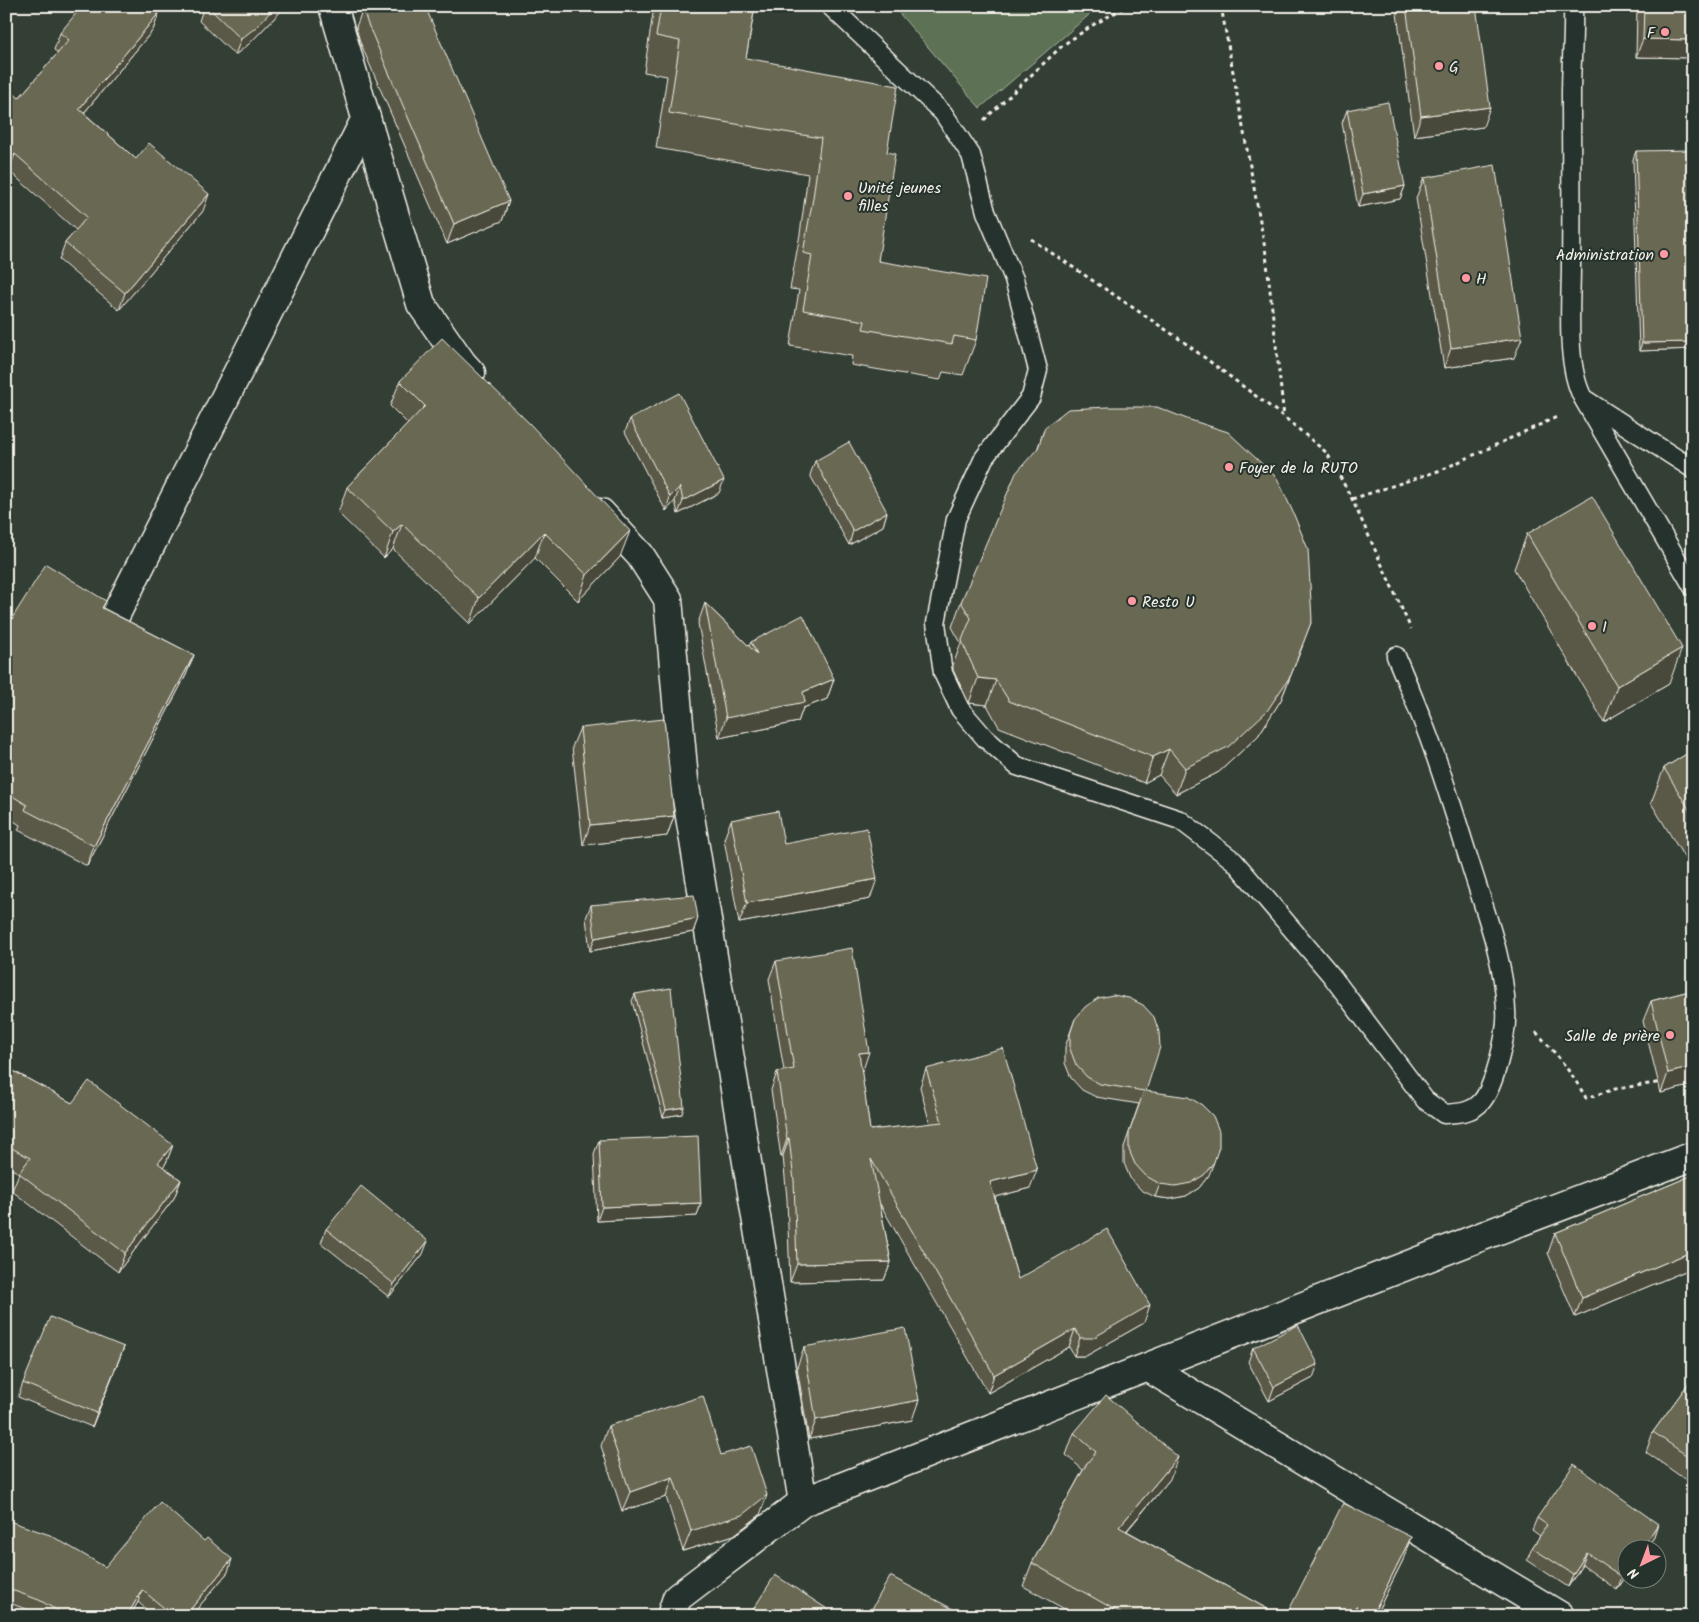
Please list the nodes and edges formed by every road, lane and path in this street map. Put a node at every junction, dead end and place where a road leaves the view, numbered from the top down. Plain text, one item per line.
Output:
1 (333, 6) edge
2 (830, 6) edge
3 (1128, 6) edge
4 (1221, 6) edge
5 (1573, 6) edge
6 (366, 118) junction
7 (978, 126) dead end
8 (995, 233) junction
9 (488, 391) edge
10 (1583, 398) junction
11 (1284, 417) junction
12 (1693, 469) edge
13 (587, 498) edge
14 (1693, 587) edge
15 (114, 618) edge
16 (1396, 656) dead end
17 (1693, 1156) edge
18 (1149, 1368) junction
19 (803, 1502) junction
20 (671, 1616) edge
21 (1560, 1616) edge

1 - 6 street
2 - 8 lane
3 - 7 path
4 - 11 path
5 - 10 lane
6 - 9 street
6 - 15 street
8 - 11 path
8 - 16 lane
10 - 11 path
10 - 12 lane
10 - 14 lane
13 - 19 street
17 - 18 street
18 - 19 street
18 - 21 street
19 - 20 street

